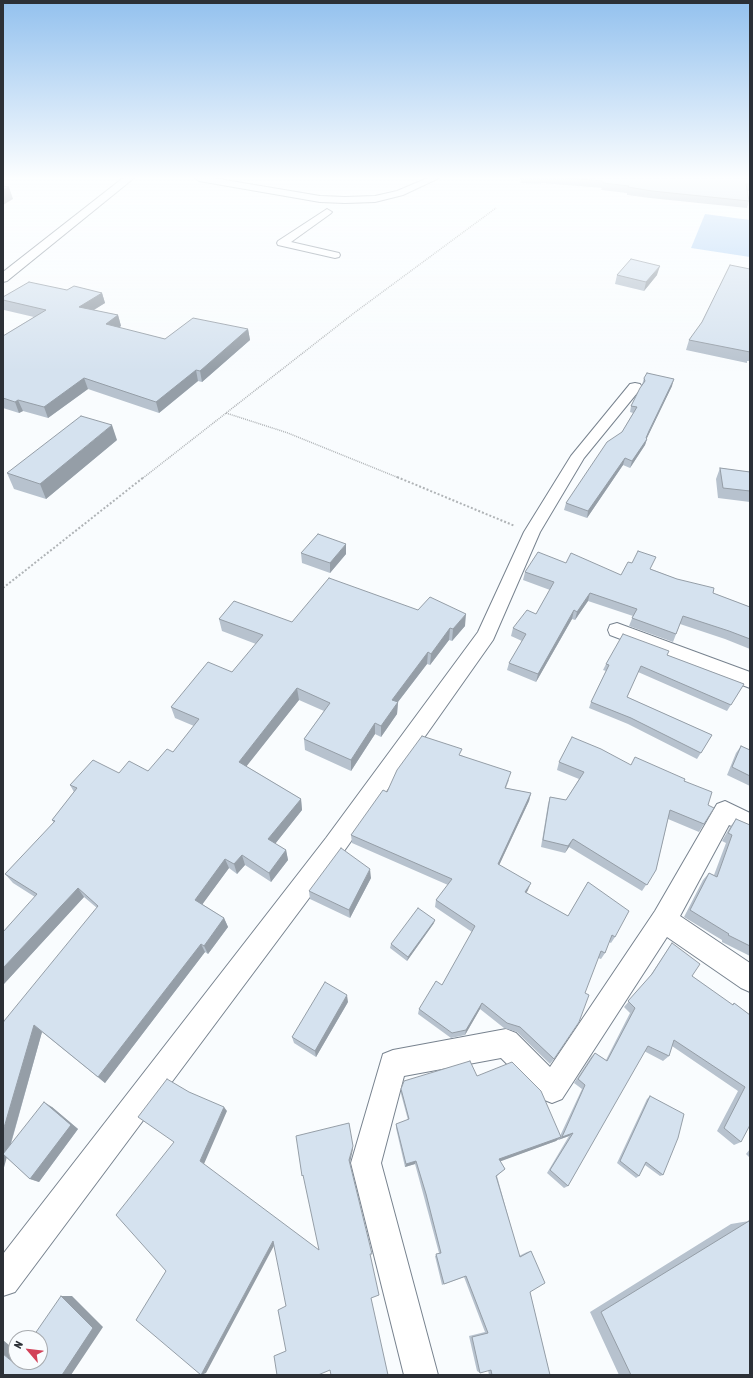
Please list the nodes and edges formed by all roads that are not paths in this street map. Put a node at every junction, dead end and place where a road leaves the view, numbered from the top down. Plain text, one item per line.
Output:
1 (48, 242) edge
2 (283, 242) edge
3 (335, 255) dead end
4 (3, 278) edge
5 (635, 387) dead end
6 (618, 630) dead end
7 (750, 680) edge
8 (750, 824) edge
9 (664, 920) junction
10 (750, 979) edge
11 (3, 1280) edge
12 (421, 1375) edge

1 - 4 street
2 - 3 street
5 - 11 street
6 - 7 street
8 - 9 street
9 - 10 street
9 - 12 street

